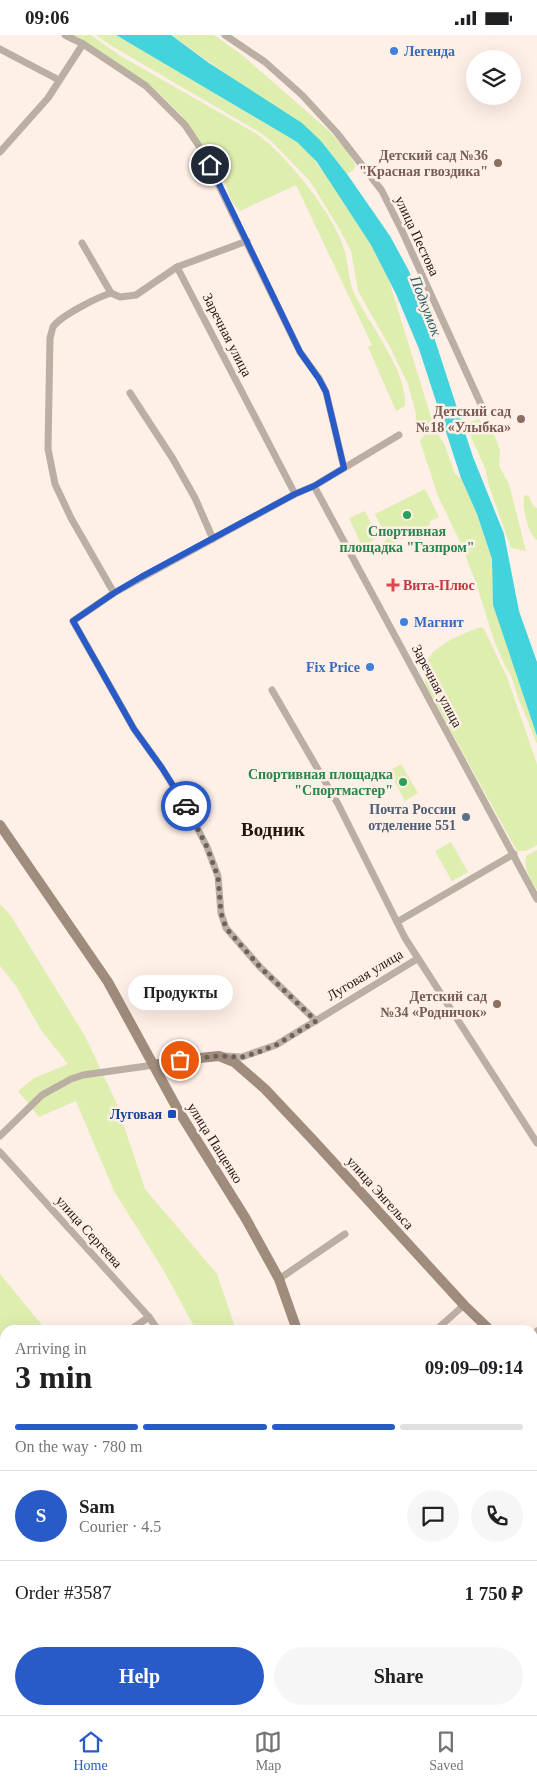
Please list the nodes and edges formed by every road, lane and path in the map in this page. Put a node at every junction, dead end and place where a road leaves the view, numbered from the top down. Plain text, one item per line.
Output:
1 (65, 35) edge
2 (225, 35) edge
3 (83, 44) junction
4 (0, 49) edge
5 (58, 80) junction
6 (0, 152) edge
7 (247, 241) junction
8 (82, 243) dead end
9 (178, 267) junction
10 (111, 293) junction
11 (130, 393) dead end
12 (484, 411) dead end
13 (399, 435) dead end
14 (344, 468) junction
15 (314, 486) junction
16 (295, 494) junction
17 (213, 539) junction
18 (114, 593) junction
19 (272, 690) dead end
20 (0, 825) edge
21 (514, 854) junction
22 (537, 899) edge
23 (397, 922) junction
24 (417, 959) junction
25 (316, 1021) junction
26 (247, 1055) junction
27 (223, 1056) junction
28 (154, 1065) junction
29 (249, 1074) junction
30 (0, 1136) edge
31 (537, 1143) edge
32 (0, 1152) edge
33 (345, 1234) dead end
34 (279, 1279) junction
35 (464, 1305) junction
36 (149, 1317) junction
37 (137, 1325) edge
38 (155, 1325) edge
39 (295, 1325) edge
40 (442, 1325) edge
41 (485, 1325) edge

1 - 3 street
2 - 12 street, улица Пестова
3 - 5 street
3 - 7 street
4 - 5 street
5 - 6 street
7 - 9 street
7 - 14 street
8 - 10 street
9 - 10 street
9 - 16 street, Заречная улица
10 - 18 street
11 - 17 street
13 - 14 street
14 - 15 street
15 - 16 street
15 - 21 street, Заречная улица
16 - 17 street
17 - 18 street
18 - 25 street
19 - 23 street
20 - 28 street, улица Пащенко
21 - 22 street, Заречная улица
21 - 23 street
23 - 24 street
24 - 25 street, Луговая улица
24 - 31 street
25 - 26 street, Луговая улица
26 - 27 street, Луговая улица
26 - 29 street
27 - 28 street, Луговая улица
27 - 29 street, улица Энгельса
28 - 30 street, Луговая улица
28 - 34 street, улица Пащенко
29 - 35 street, улица Энгельса
32 - 36 street, улица Сергеева
33 - 34 street
34 - 39 street, улица Пащенко
35 - 40 street
35 - 41 street, улица Энгельса
36 - 37 street
36 - 38 street, улица Сергеева

